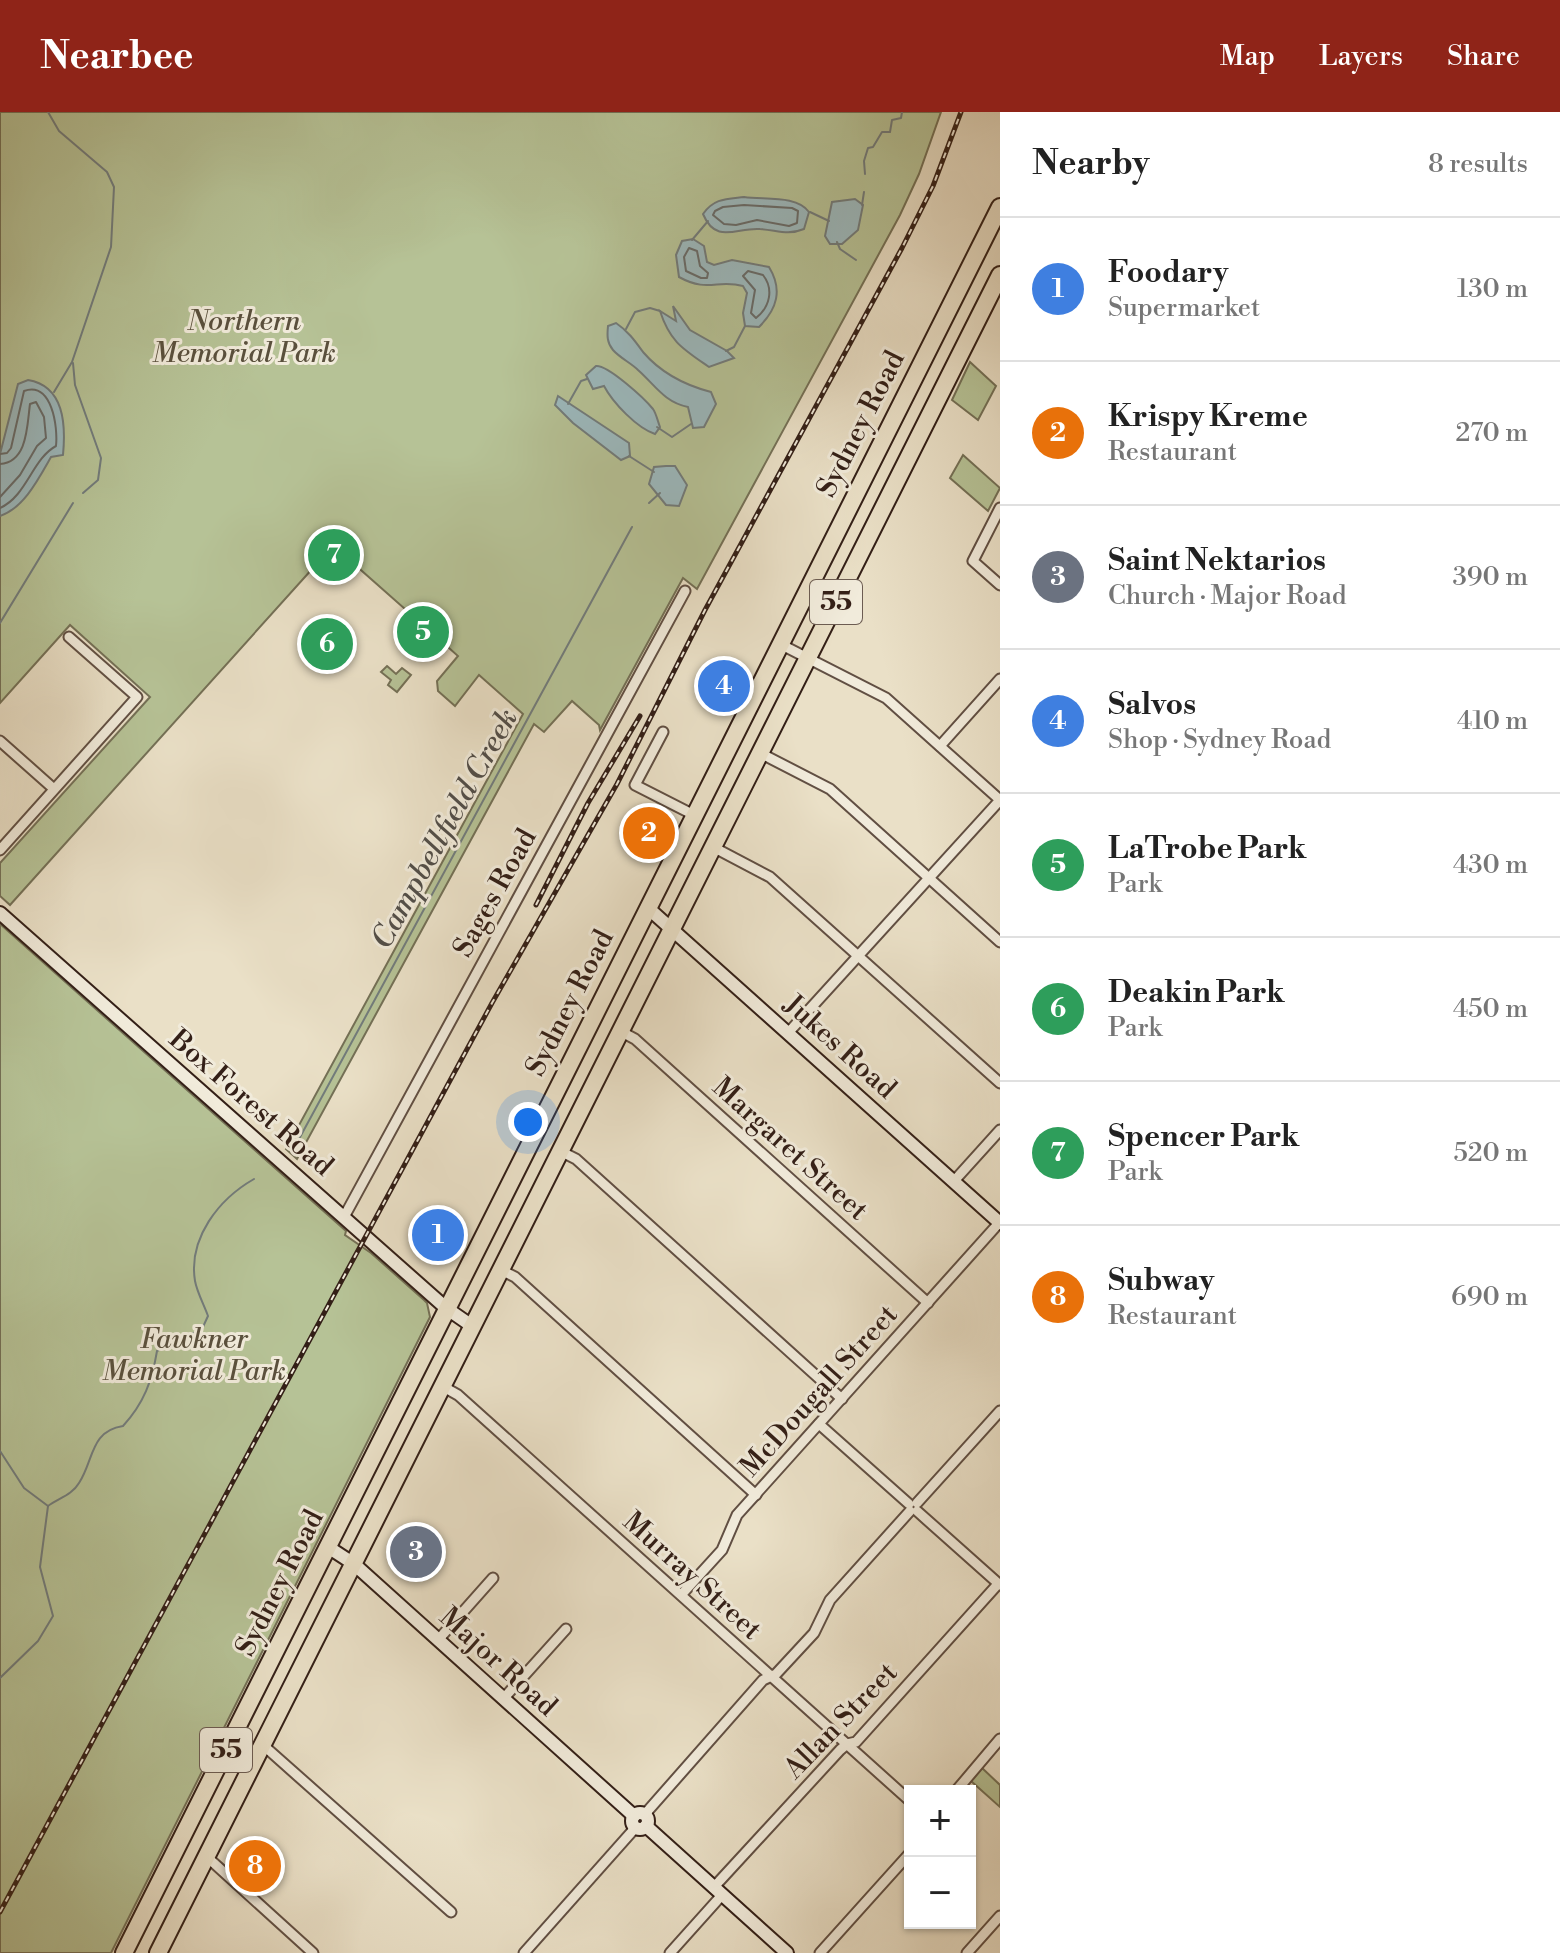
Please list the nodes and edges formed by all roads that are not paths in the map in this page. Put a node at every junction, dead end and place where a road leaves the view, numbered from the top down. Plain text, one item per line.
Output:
1 (1000, 207) edge
2 (1000, 275) edge
3 (1000, 508) edge
4 (1000, 585) edge
5 (685, 591) dead end
6 (69, 637) dead end
7 (780, 644) junction
8 (807, 658) junction
9 (1000, 679) edge
10 (663, 732) dead end
11 (0, 741) edge
12 (940, 746) junction
13 (760, 753) junction
14 (54, 789) junction
15 (1000, 800) edge
16 (694, 815) junction
17 (713, 847) junction
18 (0, 850) edge
19 (929, 878) junction
20 (648, 908) junction
21 (0, 913) edge
22 (672, 928) junction
23 (1000, 942) edge
24 (858, 956) junction
25 (620, 1031) junction
26 (788, 1033) junction
27 (1000, 1083) edge
28 (1000, 1130) edge
29 (560, 1151) junction
30 (954, 1181) junction
31 (344, 1217) junction
32 (1000, 1223) edge
33 (501, 1270) junction
34 (928, 1303) junction
35 (446, 1308) junction
36 (472, 1326) junction
37 (442, 1386) junction
38 (842, 1399) junction
39 (1000, 1411) edge
40 (819, 1424) junction
41 (756, 1495) junction
42 (913, 1507) junction
43 (328, 1547) junction
44 (354, 1564) junction
45 (493, 1578) dead end
46 (999, 1584) edge
47 (682, 1594) junction
48 (566, 1629) dead end
49 (438, 1640) junction
50 (770, 1676) junction
51 (503, 1699) junction
52 (1000, 1739) edge
53 (847, 1744) junction
54 (263, 1745) junction
55 (961, 1785) edge
56 (904, 1796) edge
57 (640, 1821) junction
58 (206, 1856) junction
59 (906, 1857) edge
60 (718, 1891) junction
61 (451, 1912) dead end
62 (1000, 1916) edge
63 (124, 1953) edge
64 (158, 1953) edge
65 (313, 1953) edge
66 (524, 1953) edge
67 (670, 1953) edge
68 (787, 1953) edge
69 (820, 1953) edge
70 (967, 1953) edge

1 - 7 highway, Sydney Road / 55
2 - 8 highway, Sydney Road / 55
3 - 4 street
5 - 31 street, Sages Road
6 - 14 street
7 - 8 street
7 - 16 highway, Sydney Road / 55
8 - 12 street
8 - 13 highway, Sydney Road / 55
9 - 12 street
10 - 16 street
11 - 14 street
12 - 15 street
13 - 17 highway, Sydney Road / 55
13 - 19 street
14 - 18 street
15 - 19 street
16 - 20 highway, Sydney Road / 55
17 - 22 highway, Sydney Road / 55
17 - 24 street
19 - 23 street
19 - 24 street
20 - 22 street, Jukes Road
20 - 35 highway, Sydney Road / 55
21 - 31 street, Box Forest Road
22 - 25 highway, Sydney Road / 55
22 - 26 street, Jukes Road
24 - 26 street
24 - 27 street
25 - 29 highway, Sydney Road / 55
25 - 34 street, Margaret Street
26 - 30 street, Jukes Road
28 - 30 street
29 - 33 highway, Sydney Road / 55
29 - 38 street
30 - 32 street, Jukes Road
31 - 35 street, Box Forest Road
32 - 34 street, McDougall Street
33 - 36 highway, Sydney Road / 55
33 - 41 street
34 - 38 street, McDougall Street
35 - 36 street, Box Forest Road
35 - 43 highway, Sydney Road / 55
36 - 37 highway, Sydney Road / 55
37 - 44 highway, Sydney Road / 55
37 - 47 street, Murray Street
38 - 40 street, McDougall Street
39 - 42 street
40 - 41 street, McDougall Street
40 - 42 street
41 - 47 street, McDougall Street
42 - 46 street
42 - 50 street
43 - 44 street, Major Road
43 - 63 highway, Sydney Road / 55
44 - 49 street, Major Road
44 - 54 highway, Sydney Road / 55
45 - 49 street
46 - 53 street, Allan Street
47 - 50 street, Murray Street
48 - 51 street
49 - 51 street, Major Road
50 - 53 street, Murray Street
50 - 57 street
51 - 57 street, Major Road
52 - 55 street
53 - 56 street, Murray Street
53 - 60 street, Allan Street
54 - 58 highway, Sydney Road / 55
54 - 61 street
57 - 60 street, Major Road
57 - 66 street
58 - 64 highway, Sydney Road / 55
58 - 65 street
59 - 69 street
60 - 67 street, Allan Street
60 - 68 street, Major Road
62 - 70 street

